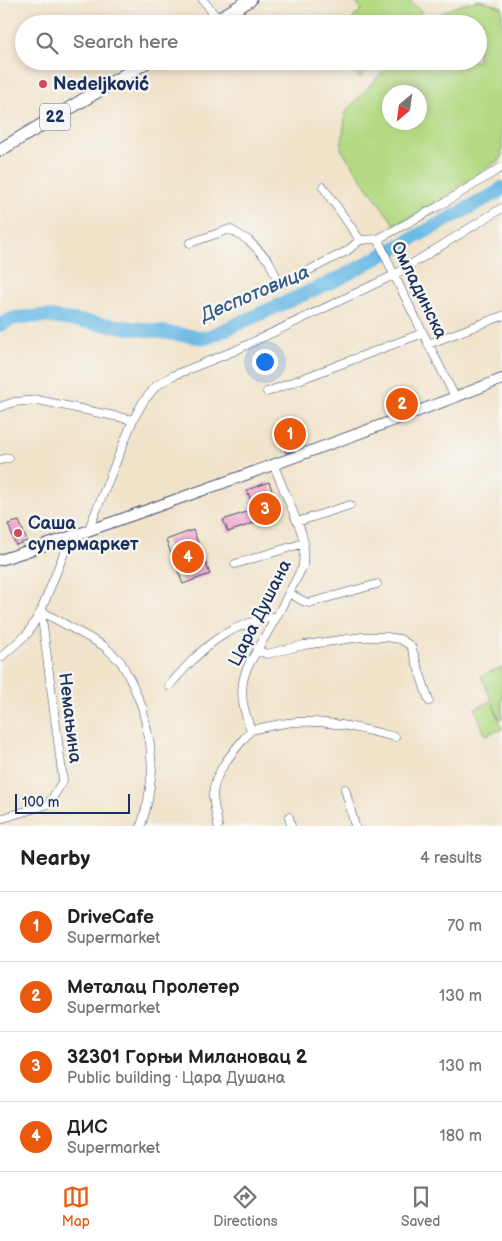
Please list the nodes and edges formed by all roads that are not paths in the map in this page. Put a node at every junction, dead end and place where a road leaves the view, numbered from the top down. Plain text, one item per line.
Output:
1 (204, 0) edge
2 (250, 0) edge
3 (211, 15) edge
4 (225, 15) edge
5 (133, 70) edge
6 (0, 150) edge
7 (502, 167) edge
8 (323, 187) dead end
9 (502, 208) edge
10 (360, 240) junction
11 (190, 242) dead end
12 (379, 242) junction
13 (394, 275) junction
14 (502, 316) edge
15 (423, 333) junction
16 (428, 344) junction
17 (502, 379) edge
18 (267, 392) dead end
19 (455, 397) junction
20 (0, 407) edge
21 (133, 420) junction
22 (9, 458) dead end
23 (0, 460) edge
24 (274, 466) junction
25 (350, 505) dead end
26 (297, 522) junction
27 (88, 531) junction
28 (70, 538) junction
29 (304, 543) junction
30 (0, 560) edge
31 (235, 564) dead end
32 (376, 584) dead end
33 (289, 593) junction
34 (41, 611) junction
35 (277, 616) junction
36 (257, 650) junction
37 (0, 658) edge
38 (169, 686) dead end
39 (429, 701) dead end
40 (251, 730) junction
41 (395, 738) dead end
42 (345, 789) dead end
43 (289, 817) dead end
44 (0, 819) edge
45 (141, 826) edge
46 (218, 826) edge
47 (291, 826) edge
48 (355, 826) edge

1 - 3 street
2 - 4 main road
5 - 6 main road, 22
7 - 12 street
8 - 10 street
9 - 13 street
10 - 11 street
10 - 12 street, Омладинска
12 - 13 street, Омладинска
13 - 15 street, Омладинска
13 - 21 street
14 - 16 street
15 - 16 street, Омладинска
15 - 18 street
16 - 19 street, Омладинска
17 - 19 street
19 - 24 street
20 - 21 street
21 - 27 street
22 - 23 street
24 - 26 street, Цара Душана
24 - 27 street
25 - 26 street
26 - 29 street, Цара Душана
27 - 28 street
28 - 30 street
28 - 34 street
29 - 31 street
29 - 33 street, Цара Душана
32 - 33 street
33 - 35 street, Цара Душана
34 - 37 street
34 - 44 street, Немањина
34 - 45 street
35 - 36 street, Цара Душана
35 - 38 street
36 - 39 street
36 - 40 street, Цара Душана
40 - 41 street
40 - 46 street
42 - 48 street
43 - 47 street

